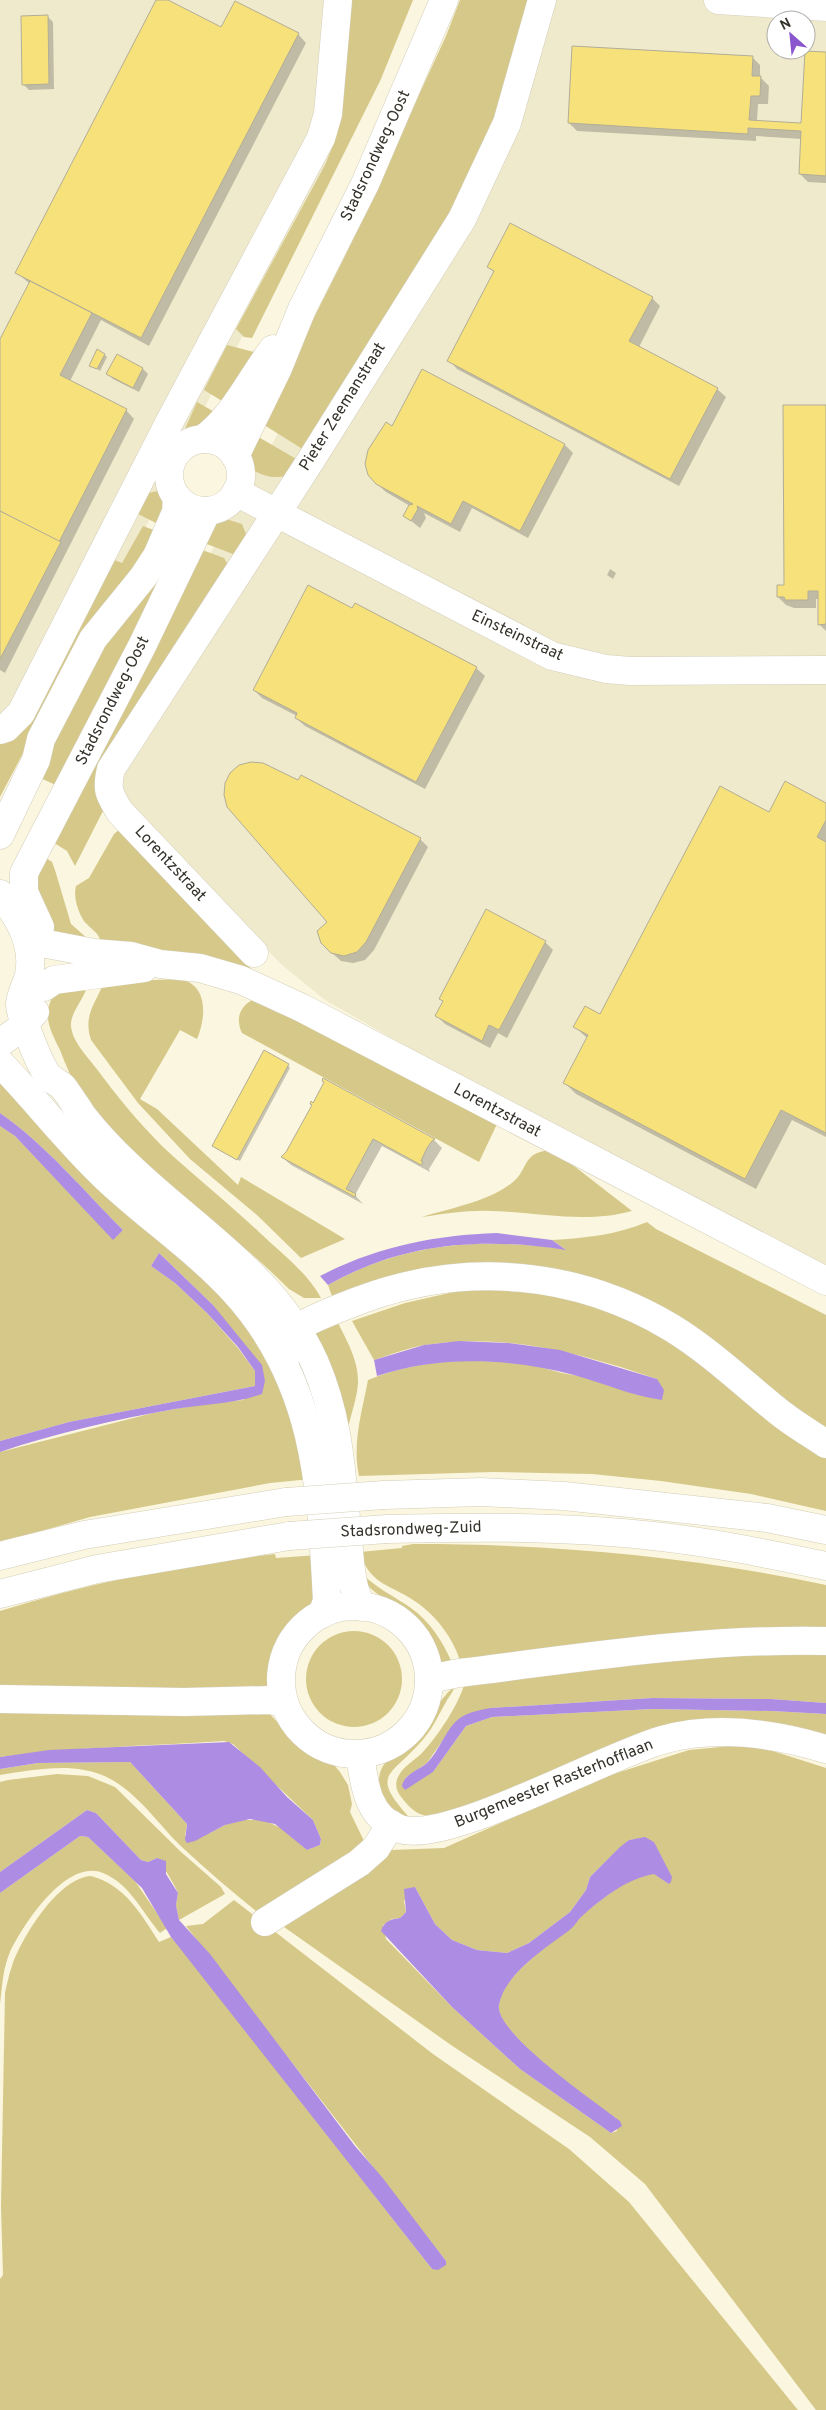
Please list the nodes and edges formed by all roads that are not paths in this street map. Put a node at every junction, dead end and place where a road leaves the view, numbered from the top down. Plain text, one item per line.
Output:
1 (338, 0) edge
2 (444, 0) edge
3 (542, 0) edge
4 (718, 0) edge
5 (826, 7) edge
6 (302, 309) junction
7 (203, 439) junction
8 (235, 456) junction
9 (236, 492) junction
10 (177, 498) junction
11 (207, 511) junction
12 (275, 512) junction
13 (826, 670) edge
14 (0, 730) edge
15 (41, 739) junction
16 (110, 794) joint
17 (0, 803) edge
18 (0, 835) edge
19 (12, 893) edge
20 (37, 943) junction
21 (254, 953) dead end
22 (160, 964) junction
23 (44, 987) junction
24 (30, 1019) junction
25 (0, 1043) edge
26 (0, 1063) edge
27 (826, 1281) edge
28 (297, 1329) junction
29 (284, 1364) junction
30 (826, 1444) edge
31 (826, 1530) edge
32 (0, 1556) edge
33 (826, 1566) edge
34 (0, 1594) edge
35 (362, 1606) junction
36 (322, 1614) junction
37 (826, 1641) edge
38 (429, 1682) junction
39 (0, 1698) edge
40 (285, 1704) junction
41 (826, 1749) edge
42 (360, 1754) junction
43 (391, 1824) junction
44 (265, 1922) dead end

1 - 14 main road
2 - 6 main road, Stadsrondweg-Oost
3 - 12 main road, Pieter Zeemanstraat
4 - 5 main road
6 - 7 main road, Stadsrondweg-Oost
6 - 8 main road, Stadsrondweg-Oost
7 - 8 main road
7 - 10 main road
8 - 9 main road
9 - 11 main road
9 - 12 main road, Einsteinstraat
10 - 11 main road
10 - 15 main road
11 - 19 main road, Stadsrondweg-Oost
12 - 13 main road, Einsteinstraat
12 - 16 main road, Pieter Zeemanstraat
15 - 17 main road
15 - 18 main road
16 - 21 main road, Lorentzstraat
19 - 20 main road
20 - 22 main road, Lorentzstraat
20 - 23 main road
20 - 24 main road
22 - 23 main road, Lorentzstraat
22 - 27 main road, Lorentzstraat
23 - 24 main road
24 - 25 main road
24 - 28 main road
26 - 29 main road
28 - 29 main road
28 - 30 main road
28 - 35 main road
29 - 36 main road
31 - 32 main road, bridge
33 - 34 main road, Stadsrondweg-Zuid, bridge
35 - 36 main road
35 - 38 main road
36 - 40 main road
37 - 38 main road
38 - 42 main road
39 - 40 main road
40 - 42 main road
41 - 43 main road, Burgemeester Rasterhofflaan
42 - 43 main road, Burgemeester Rasterhofflaan
43 - 44 main road

